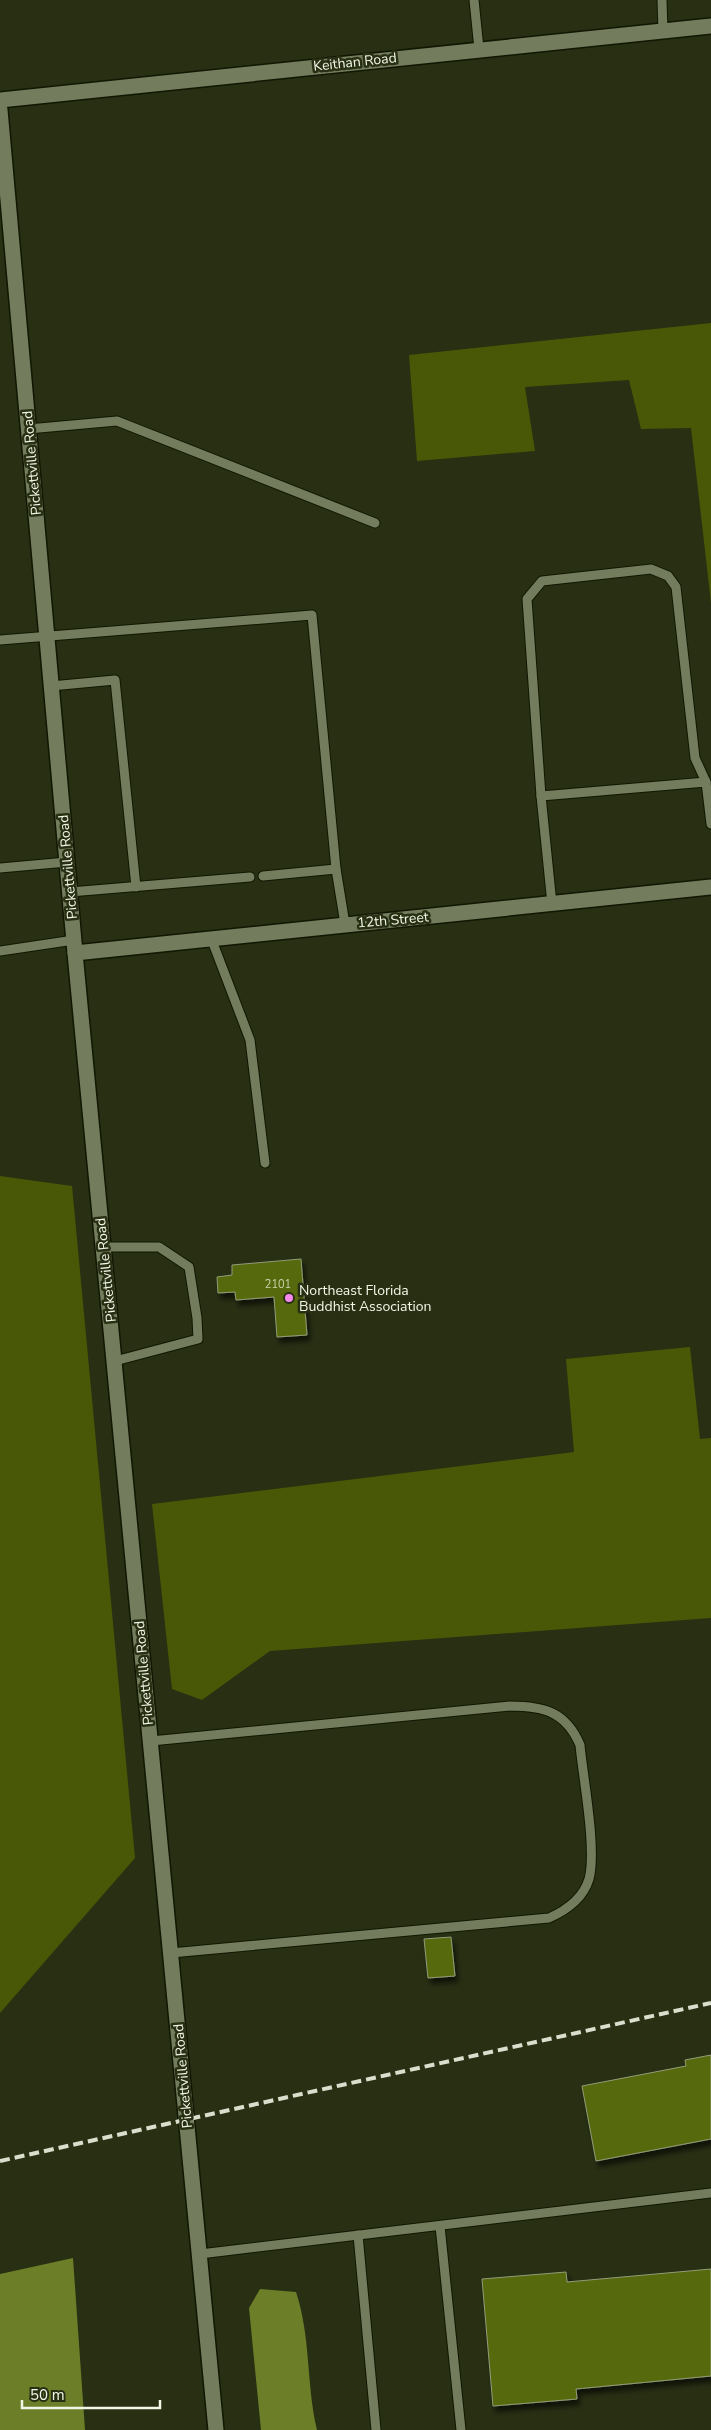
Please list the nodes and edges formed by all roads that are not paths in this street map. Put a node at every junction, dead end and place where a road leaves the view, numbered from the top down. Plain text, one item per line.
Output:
1 (474, 0) edge
2 (662, 0) edge
3 (711, 26) edge
4 (663, 31) junction
5 (479, 49) junction
6 (0, 100) edge
7 (0, 110) edge
8 (28, 429) junction
9 (375, 523) dead end
10 (47, 638) junction
11 (0, 640) edge
12 (52, 686) junction
13 (706, 782) junction
14 (541, 796) junction
15 (711, 824) edge
16 (67, 862) junction
17 (0, 868) edge
18 (336, 869) junction
19 (263, 876) dead end
20 (250, 877) dead end
21 (136, 887) junction
22 (711, 887) edge
23 (70, 892) junction
24 (552, 904) junction
25 (345, 924) junction
26 (210, 938) junction
27 (75, 946) junction
28 (0, 951) edge
29 (265, 1163) dead end
30 (104, 1247) junction
31 (114, 1361) junction
32 (151, 1741) junction
33 (171, 1953) junction
34 (711, 2193) edge
35 (440, 2226) junction
36 (358, 2235) junction
37 (200, 2254) junction
38 (216, 2430) edge
39 (376, 2430) edge
40 (461, 2430) edge

1 - 5 lane
2 - 4 lane
3 - 4 street, Keithan Road
4 - 5 street, Keithan Road
5 - 6 street, Keithan Road
7 - 8 street, Pickettville Road
8 - 9 lane
8 - 10 street, Pickettville Road
10 - 11 lane
10 - 12 street, Pickettville Road
10 - 18 lane
12 - 16 street, Pickettville Road
12 - 21 lane
13 - 14 lane
13 - 14 lane
13 - 15 lane
14 - 24 lane
16 - 17 lane
16 - 23 street, Pickettville Road
18 - 19 lane
18 - 25 lane
20 - 21 lane
21 - 23 lane
22 - 24 street, 12th Street
23 - 27 street, Pickettville Road
24 - 25 street, 12th Street
25 - 26 street, 12th Street
26 - 27 street, 12th Street
26 - 29 lane
27 - 28 lane
27 - 30 street, Pickettville Road
30 - 31 street, Pickettville Road
30 - 31 lane
31 - 32 street, Pickettville Road
32 - 33 street, Pickettville Road
32 - 33 lane
33 - 37 street, Pickettville Road
34 - 35 lane
35 - 36 lane
35 - 40 lane
36 - 37 lane
36 - 39 lane
37 - 38 street, Pickettville Road

